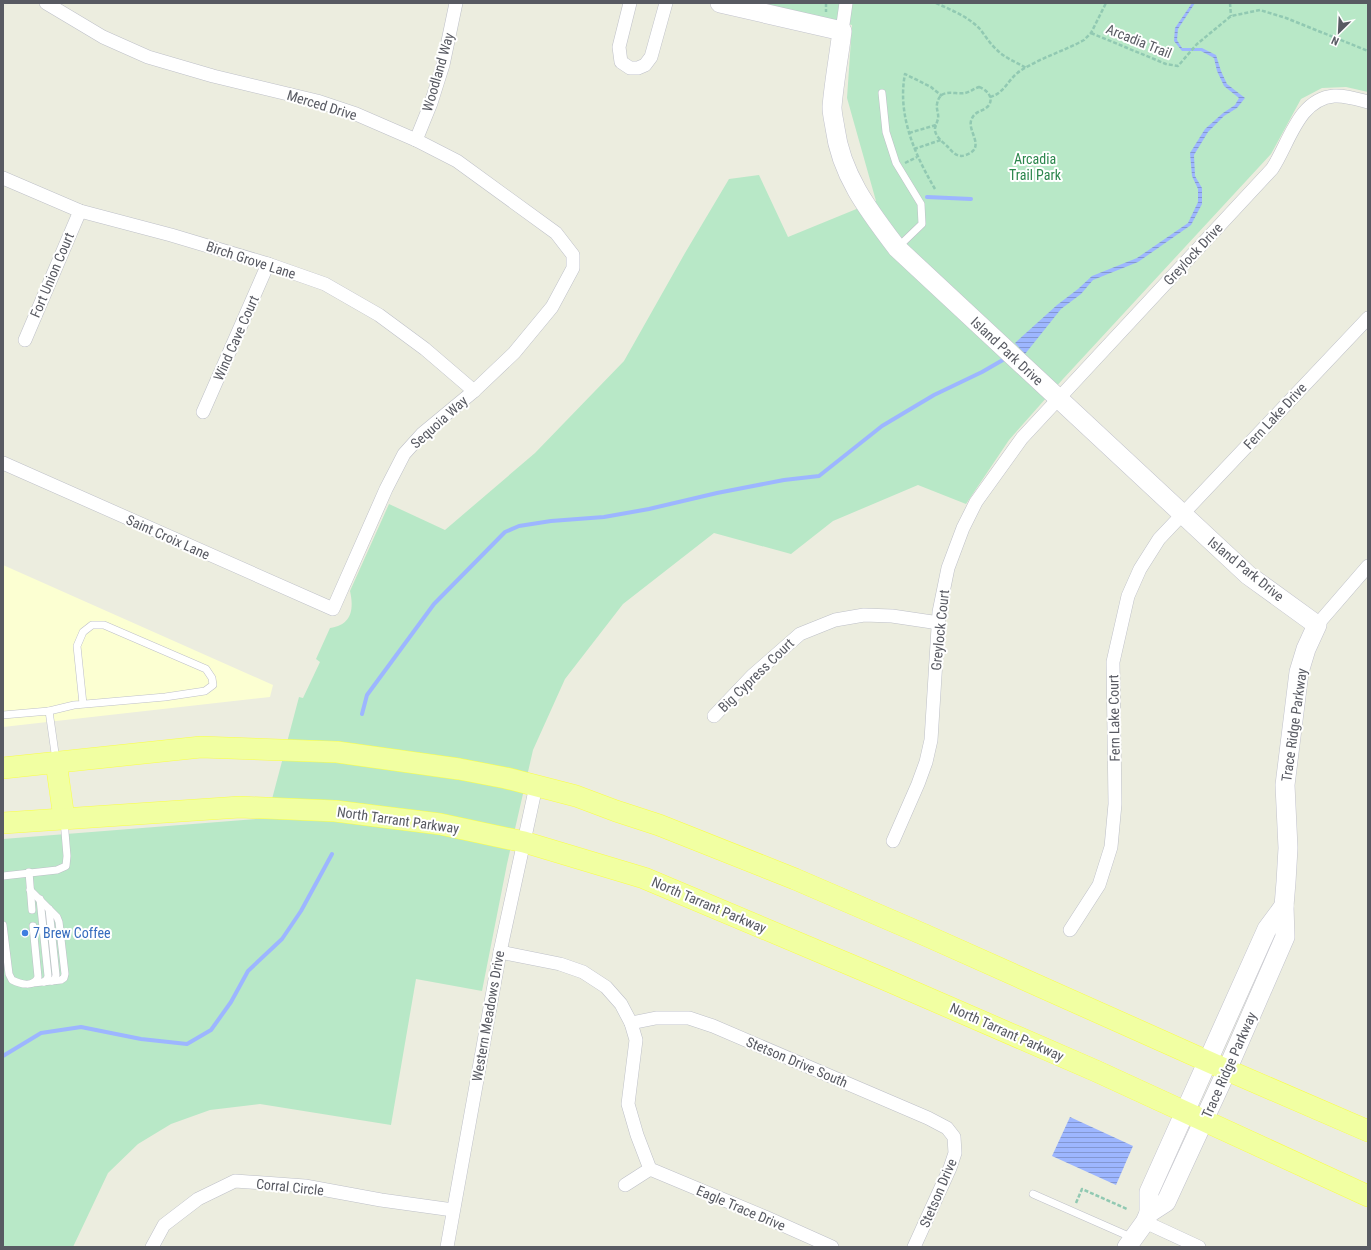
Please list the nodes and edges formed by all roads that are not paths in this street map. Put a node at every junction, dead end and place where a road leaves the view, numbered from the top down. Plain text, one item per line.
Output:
1 (46, 3) edge
2 (456, 3) edge
3 (630, 3) edge
4 (666, 3) edge
5 (720, 3) edge
6 (846, 3) edge
7 (842, 31) junction
8 (882, 93) dead end
9 (1368, 102) edge
10 (416, 140) junction
11 (3, 178) edge
12 (80, 211) junction
13 (897, 248) junction
14 (573, 255) joint
15 (268, 264) junction
16 (1368, 318) edge
17 (25, 340) dead end
18 (474, 391) junction
19 (1059, 399) junction
20 (203, 412) dead end
21 (3, 463) edge
22 (1182, 514) junction
23 (1368, 566) edge
24 (333, 610) joint
25 (939, 622) junction
26 (1317, 625) junction
27 (83, 704) junction
28 (49, 711) junction
29 (3, 715) edge
30 (714, 716) dead end
31 (56, 762) junction
32 (3, 768) edge
33 (536, 786) junction
34 (64, 818) junction
35 (3, 823) edge
36 (893, 841) dead end
37 (524, 842) junction
38 (28, 872) junction
39 (3, 876) edge
40 (30, 890) junction
41 (40, 899) junction
42 (1284, 906) junction
43 (32, 910) dead end
44 (3, 925) edge
45 (34, 926) dead end
46 (1070, 930) dead end
47 (500, 952) junction
48 (44, 982) junction
49 (33, 983) junction
50 (631, 1023) junction
51 (1207, 1061) junction
52 (1228, 1070) junction
53 (1185, 1112) junction
54 (1204, 1121) junction
55 (1368, 1131) edge
56 (954, 1137) joint
57 (650, 1169) junction
58 (625, 1185) dead end
59 (1033, 1194) dead end
60 (1368, 1196) edge
61 (453, 1210) junction
62 (1147, 1218) junction
63 (1130, 1243) edge
64 (152, 1247) edge
65 (447, 1247) edge
66 (832, 1247) edge
67 (914, 1247) edge
68 (1199, 1247) edge

1 - 10 street, Merced Drive
2 - 10 street, Woodland Way
3 - 4 street
5 - 7 street
6 - 7 street, Island Park Drive
7 - 13 street, Island Park Drive
8 - 13 lane
9 - 19 street, Greylock Drive
10 - 14 street, Merced Drive
11 - 12 street, Birch Grove Lane
12 - 15 street, Birch Grove Lane
12 - 17 street, Fort Union Court
13 - 19 street, Island Park Drive
14 - 18 street, Sequoia Way
15 - 18 street, Birch Grove Lane
15 - 20 street, Wind Cave Court
16 - 22 street, Fern Lake Drive
18 - 24 street, Sequoia Way
19 - 22 street, Island Park Drive
19 - 25 street, Greylock Court
21 - 24 street, Saint Croix Lane
22 - 26 street, Island Park Drive
22 - 46 street, Fern Lake Court
23 - 26 street, Trace Ridge Parkway
25 - 30 street, Big Cypress Court
25 - 36 street, Greylock Court
26 - 42 street, Trace Ridge Parkway
27 - 27 lane
27 - 28 lane
28 - 29 lane
28 - 31 lane
31 - 32 main road
31 - 33 main road
31 - 34 main road
33 - 37 street, Western Meadows Drive
33 - 51 main road
34 - 35 main road, North Tarrant Parkway
34 - 37 main road, North Tarrant Parkway
34 - 38 lane
37 - 47 street, Western Meadows Drive
37 - 53 main road, North Tarrant Parkway
38 - 39 lane
38 - 40 lane
40 - 41 lane
40 - 43 lane
41 - 48 lane
41 - 48 lane
42 - 51 street, Trace Ridge Parkway
42 - 52 street, Trace Ridge Parkway
44 - 49 lane
45 - 49 lane
47 - 50 street
47 - 61 street, Western Meadows Drive
48 - 49 lane
50 - 56 street, Stetson Drive South
50 - 57 street
51 - 52 main road
51 - 53 street, Trace Ridge Parkway
52 - 54 street, Trace Ridge Parkway
52 - 55 main road
53 - 54 main road, North Tarrant Parkway
53 - 62 street, Trace Ridge Parkway
54 - 60 main road, North Tarrant Parkway
54 - 62 street, Trace Ridge Parkway
56 - 67 street, Stetson Drive
57 - 58 street
57 - 66 street, Eagle Trace Drive
59 - 63 lane
61 - 64 street, Corral Circle
61 - 65 street, Western Meadows Drive
62 - 63 street, Trace Ridge Parkway
62 - 68 street

